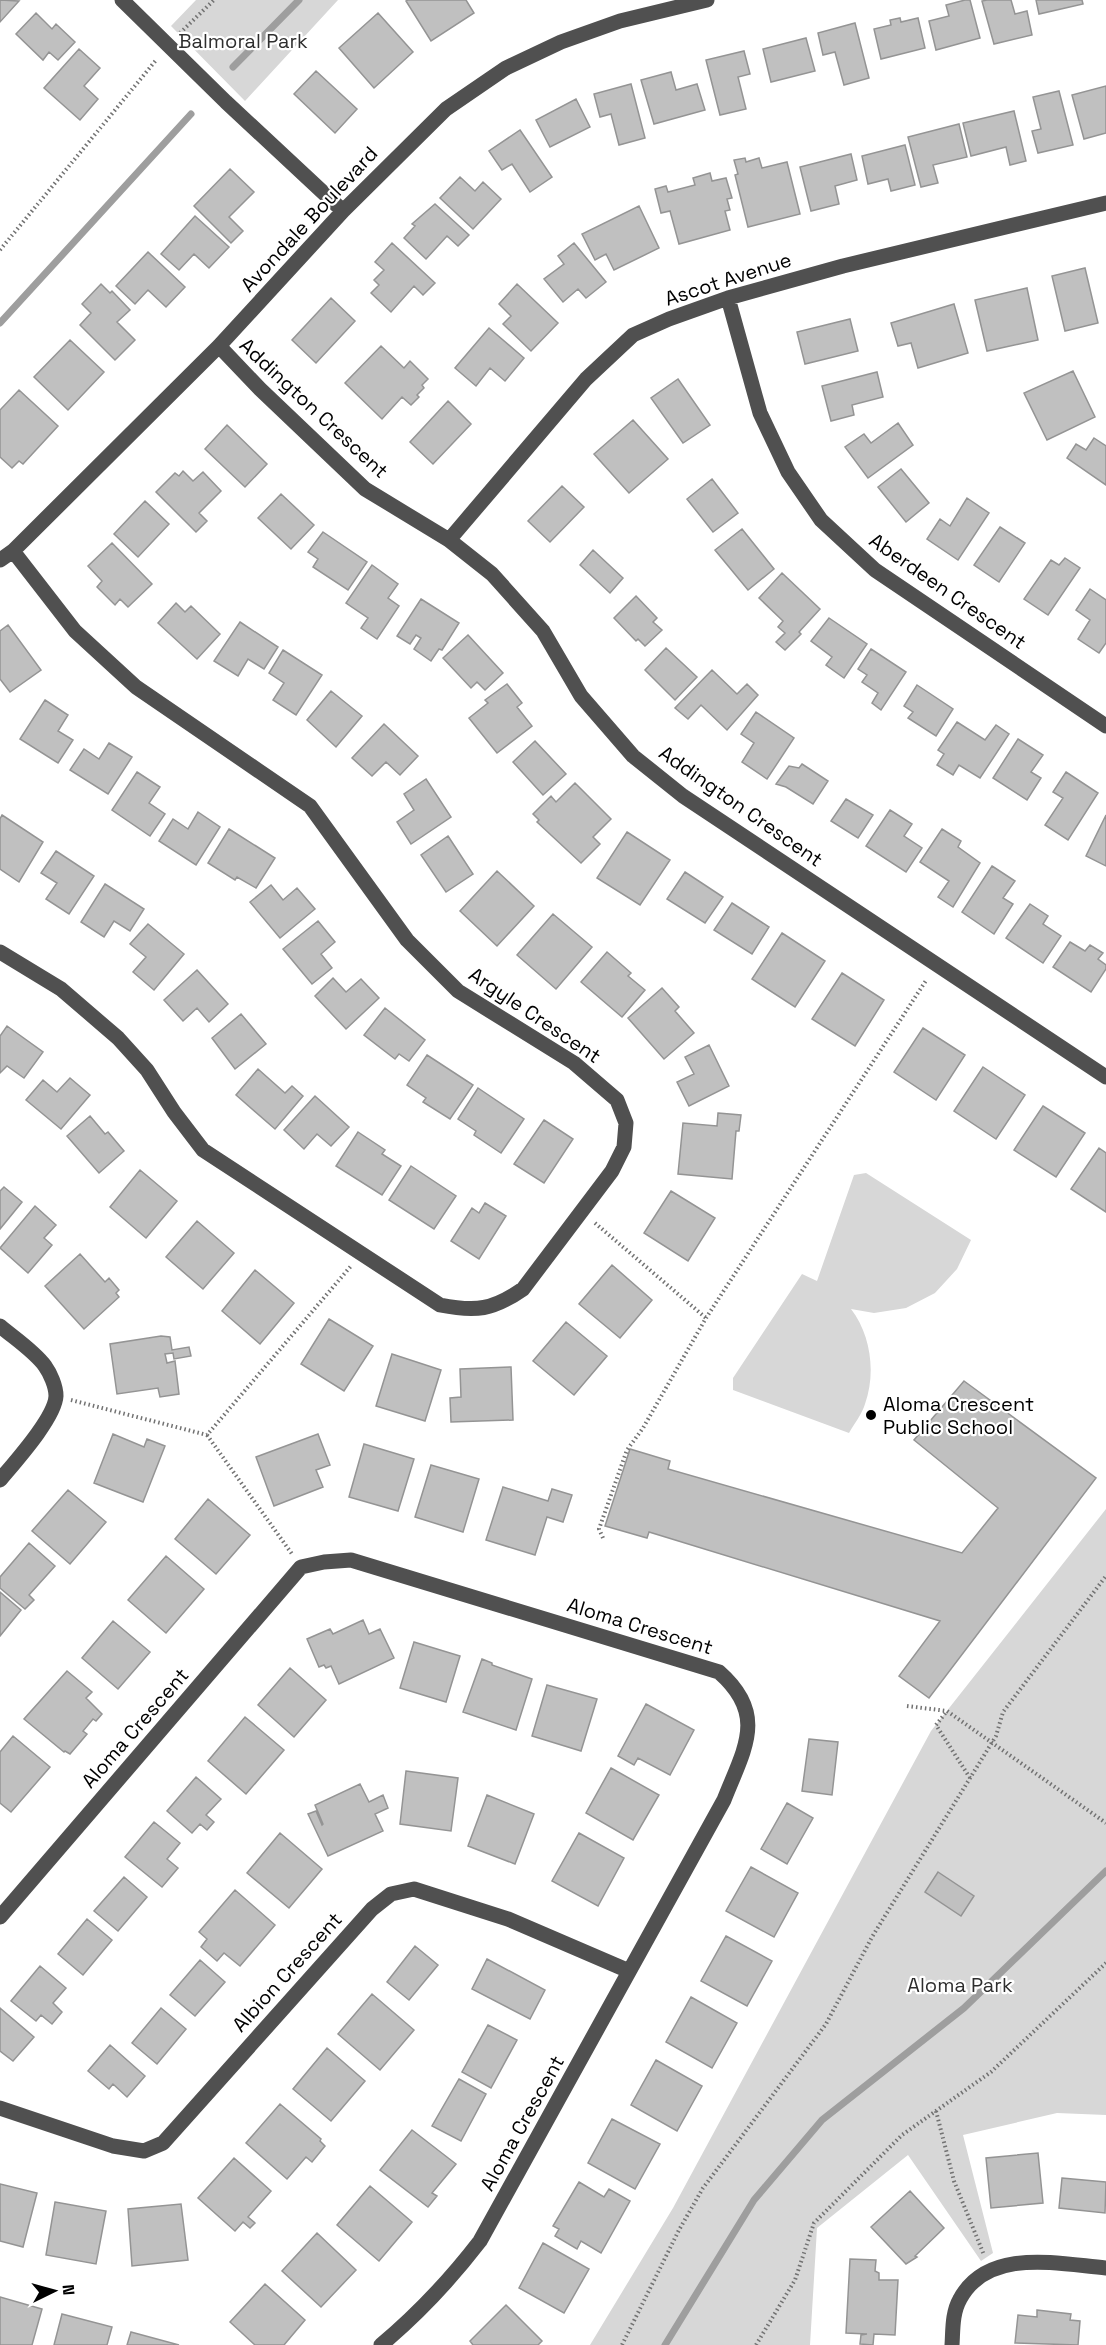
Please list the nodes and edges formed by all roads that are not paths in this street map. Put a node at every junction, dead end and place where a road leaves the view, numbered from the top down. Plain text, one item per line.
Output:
1 (122, 0) edge
2 (707, 0) edge
3 (1106, 203) edge
4 (343, 211) junction
5 (728, 298) junction
6 (219, 346) junction
7 (449, 540) junction
8 (6, 556) edge
9 (1106, 726) edge
10 (0, 952) edge
11 (1106, 1077) edge
12 (0, 1326) edge
13 (0, 1480) edge
14 (0, 1917) edge
15 (629, 1971) junction
16 (0, 2108) edge
17 (1106, 2268) edge
18 (381, 2345) edge
19 (952, 2345) edge

1 - 4 street
2 - 4 street, Avondale Boulevard
3 - 5 street, Ascot Avenue
4 - 6 street, Avondale Boulevard
5 - 7 street, Ascot Avenue
5 - 9 street, Aberdeen Crescent
6 - 7 street, Addington Crescent
6 - 8 street, Avondale Boulevard
7 - 11 street, Addington Crescent
8 - 10 street, Argyle Crescent
12 - 13 street
14 - 15 street, Aloma Crescent
15 - 16 street, Albion Crescent
15 - 18 street, Aloma Crescent
17 - 19 street

